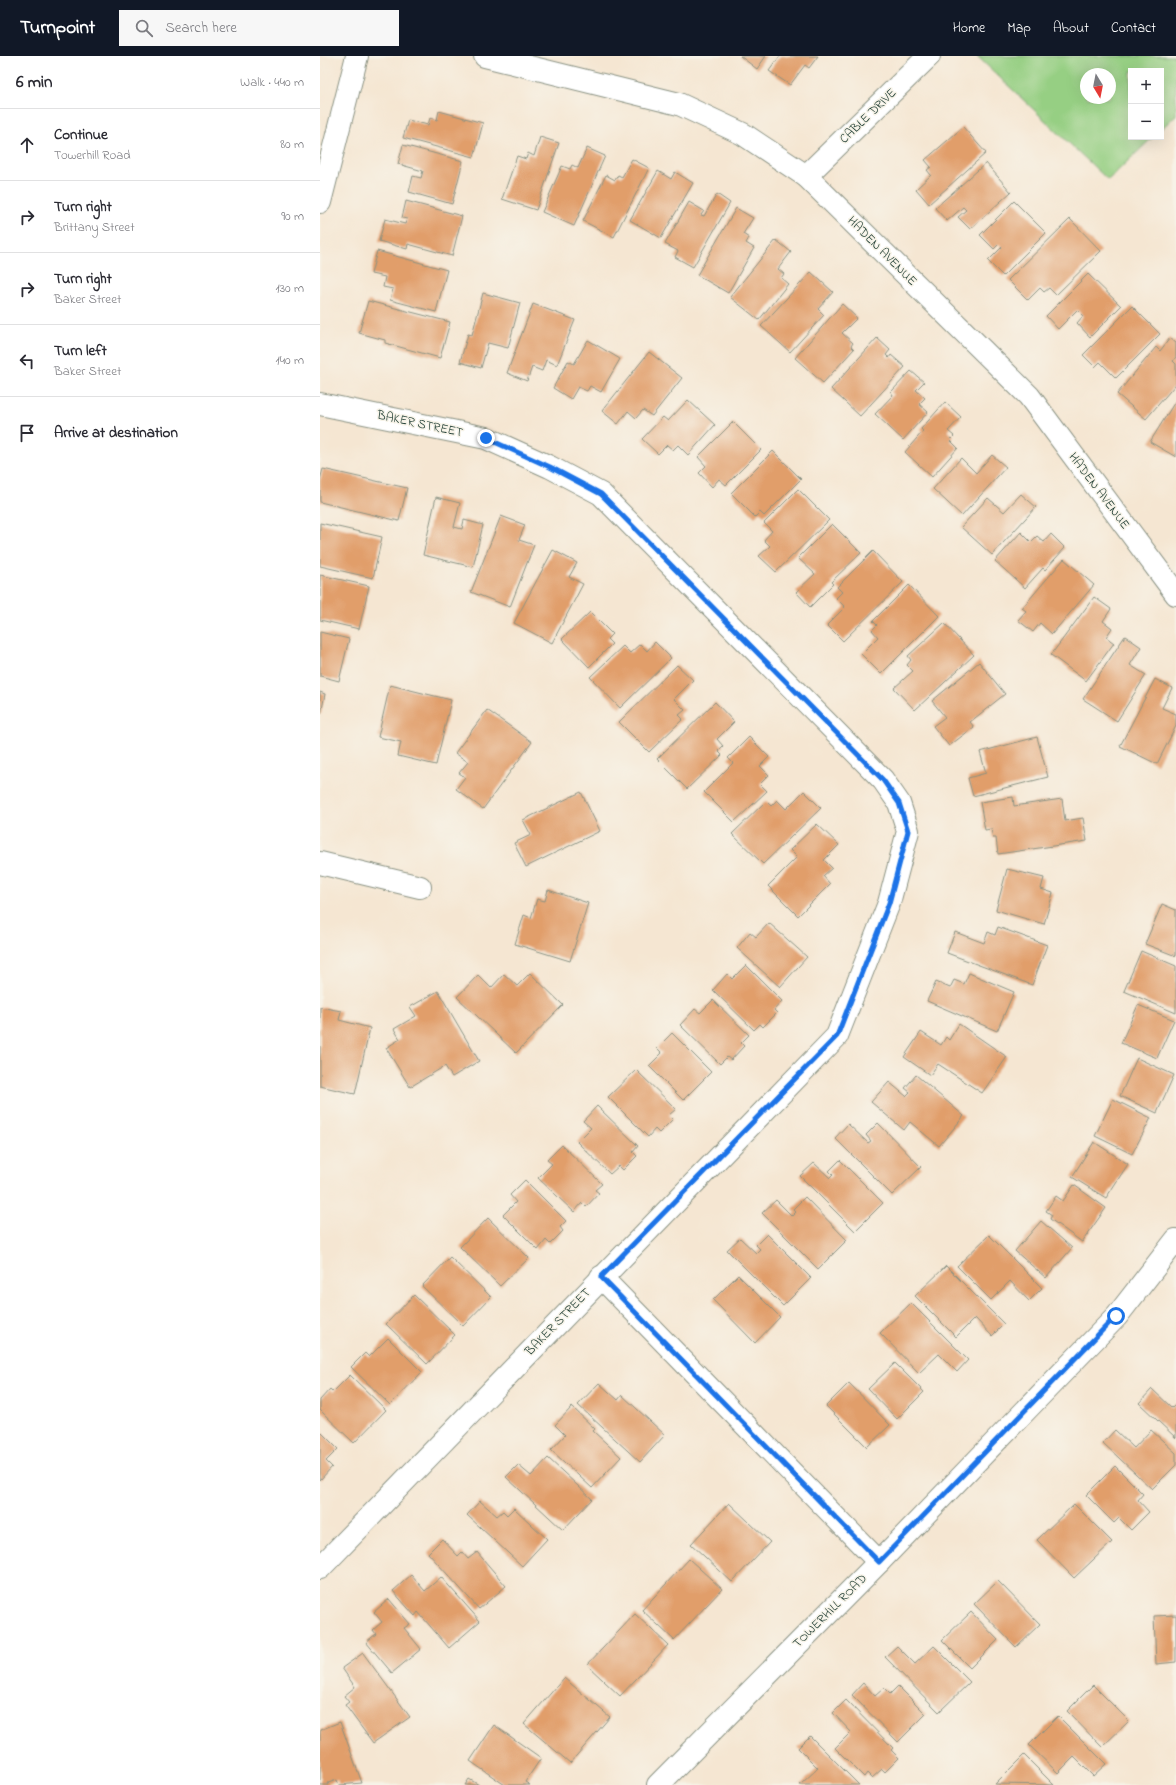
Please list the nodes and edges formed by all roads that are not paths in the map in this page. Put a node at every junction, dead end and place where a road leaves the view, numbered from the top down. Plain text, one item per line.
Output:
1 (357, 56) edge
2 (485, 56) edge
3 (929, 56) edge
4 (806, 176) junction
5 (320, 202) edge
6 (320, 404) edge
7 (1176, 594) edge
8 (320, 863) edge
9 (420, 887) dead end
10 (1176, 1240) edge
11 (601, 1277) junction
12 (879, 1562) junction
13 (320, 1568) edge
14 (658, 1785) edge

1 - 5 street
2 - 4 street, HADEN AVENUE
3 - 4 street, CABLE DRIVE
4 - 7 street, HADEN AVENUE
6 - 11 street, BAKER STREET
8 - 9 street
10 - 12 street, TOWERHILL ROAD
11 - 12 street
11 - 13 street, BAKER STREET
12 - 14 street, TOWERHILL ROAD

